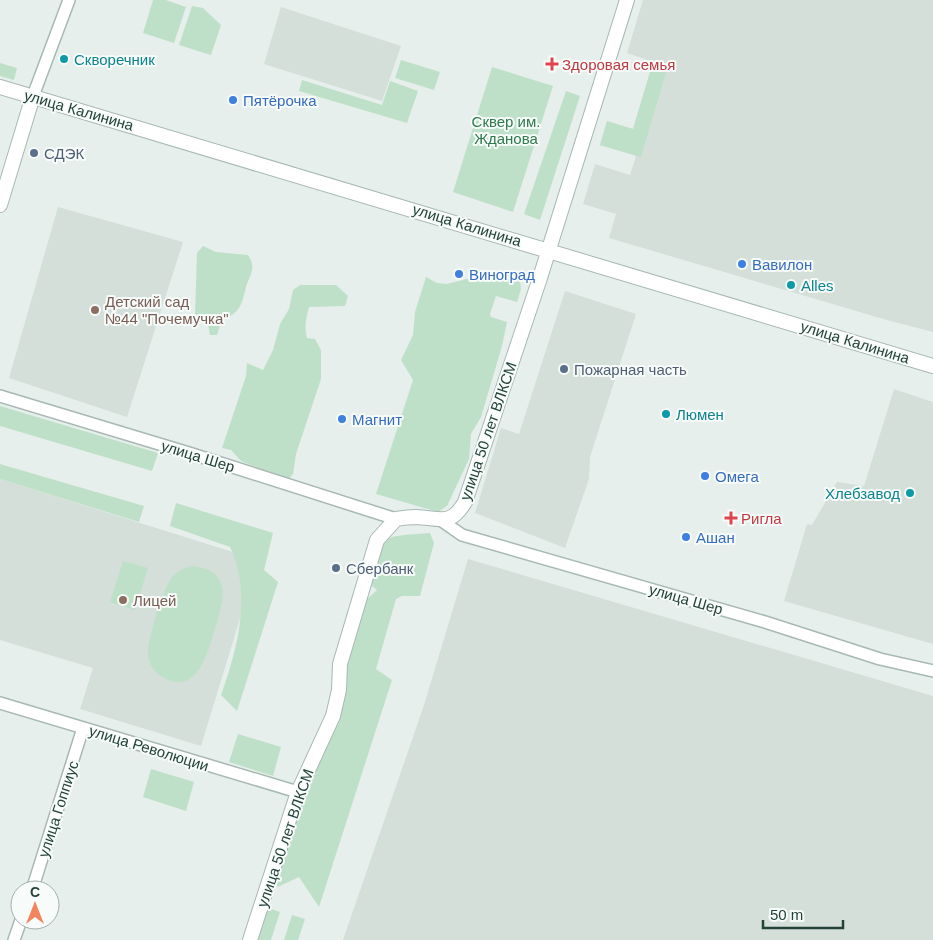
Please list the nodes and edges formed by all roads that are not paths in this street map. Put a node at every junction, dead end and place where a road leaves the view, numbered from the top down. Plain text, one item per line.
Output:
1 (69, 0) edge
2 (627, 0) edge
3 (0, 87) edge
4 (33, 96) junction
5 (0, 204) edge
6 (549, 250) junction
7 (933, 366) edge
8 (0, 396) edge
9 (396, 519) junction
10 (442, 521) junction
11 (933, 671) edge
12 (0, 703) edge
13 (84, 728) junction
14 (298, 792) junction
15 (35, 880) edge
16 (250, 940) edge

1 - 4 street
2 - 6 street, улица 50 лет ВЛКСМ
3 - 4 street, улица Калинина
4 - 5 street
4 - 6 street, улица Калинина
6 - 7 street, улица Калинина
6 - 10 street, улица 50 лет ВЛКСМ
8 - 9 street, улица Шер
9 - 10 street
9 - 14 street, улица 50 лет ВЛКСМ
10 - 11 street, улица Шер
12 - 13 street, улица Революции
13 - 14 street, улица Революции
13 - 15 street, улица Гоппиус
14 - 16 street, улица 50 лет ВЛКСМ

